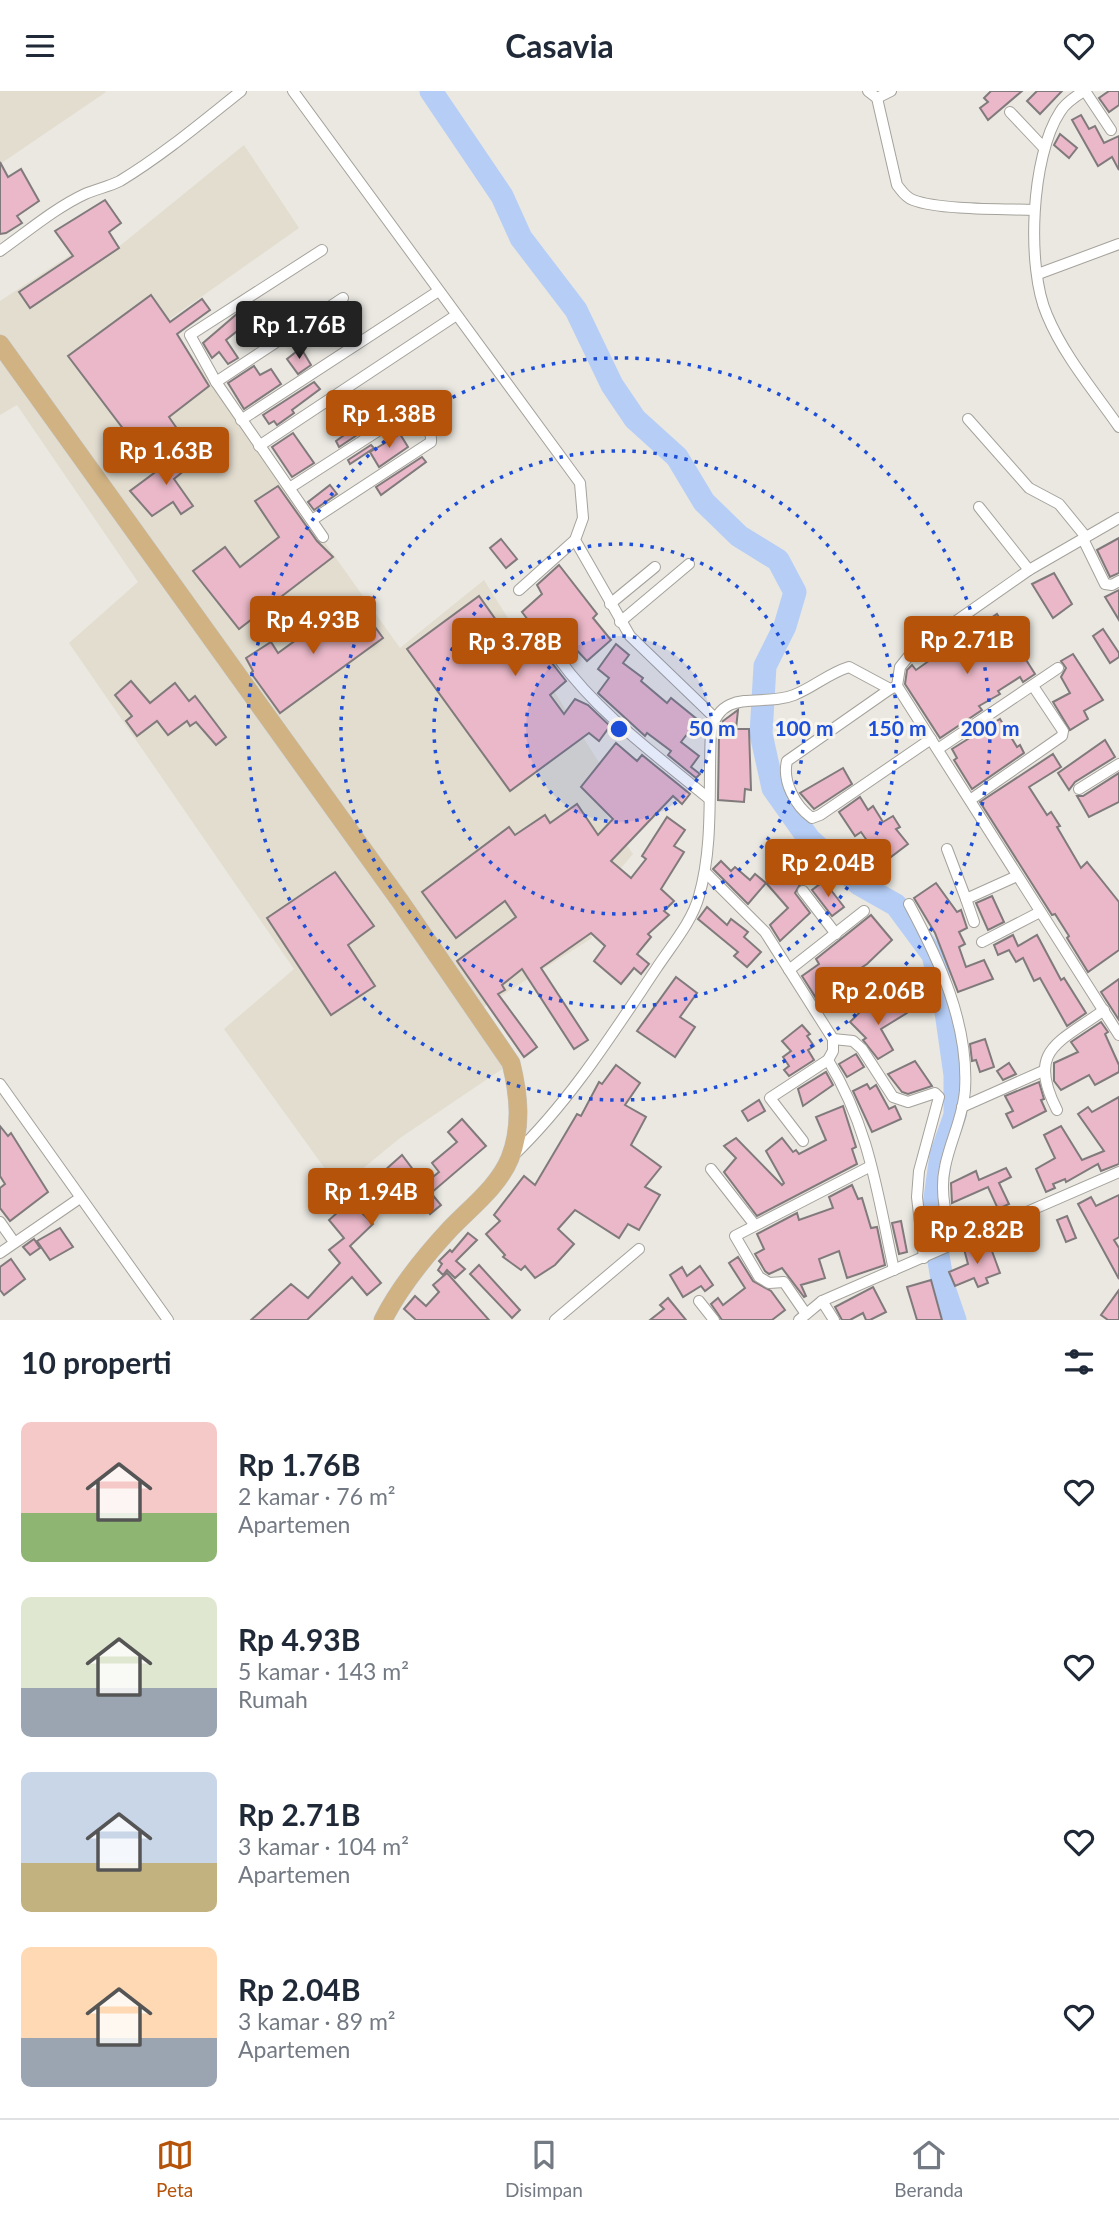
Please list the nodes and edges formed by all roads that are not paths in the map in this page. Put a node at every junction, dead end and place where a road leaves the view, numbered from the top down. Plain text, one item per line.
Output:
1 (241, 91) edge
2 (293, 91) edge
3 (891, 91) edge
4 (1085, 91) edge
5 (872, 95) edge
6 (1010, 111) dead end
7 (1111, 130) dead end
8 (1044, 148) junction
9 (1034, 210) junction
10 (1119, 244) edge
11 (322, 250) dead end
12 (0, 251) edge
13 (1038, 274) junction
14 (437, 292) junction
15 (343, 298) dead end
16 (455, 316) junction
17 (0, 344) edge
18 (216, 382) junction
19 (968, 419) dead end
20 (241, 420) junction
21 (1119, 427) edge
22 (259, 446) junction
23 (291, 487) junction
24 (979, 507) dead end
25 (1119, 518) edge
26 (312, 520) junction
27 (323, 537) dead end
28 (1084, 538) junction
29 (575, 540) junction
30 (689, 564) dead end
31 (655, 567) dead end
32 (1029, 570) junction
33 (1119, 581) edge
34 (519, 590) dead end
35 (610, 604) junction
36 (620, 622) junction
37 (559, 659) dead end
38 (1058, 668) dead end
39 (1033, 686) junction
40 (894, 687) junction
41 (714, 717) junction
42 (934, 744) junction
43 (1119, 764) edge
44 (1079, 789) dead end
45 (708, 798) junction
46 (970, 800) junction
47 (947, 849) dead end
48 (705, 872) junction
49 (1017, 876) junction
50 (803, 891) dead end
51 (966, 899) junction
52 (909, 904) dead end
53 (864, 911) dead end
54 (1041, 912) junction
55 (974, 922) dead end
56 (836, 934) junction
57 (982, 941) dead end
58 (789, 970) junction
59 (1104, 1010) junction
60 (1118, 1031) edge
61 (833, 1039) junction
62 (828, 1061) junction
63 (1043, 1071) junction
64 (0, 1084) edge
65 (962, 1107) junction
66 (1057, 1110) dead end
67 (803, 1141) dead end
68 (509, 1160) junction
69 (871, 1166) junction
70 (711, 1169) dead end
71 (1119, 1172) edge
72 (80, 1198) junction
73 (0, 1223) edge
74 (754, 1224) junction
75 (14, 1242) junction
76 (952, 1247) junction
77 (639, 1249) dead end
78 (0, 1252) edge
79 (925, 1257) junction
80 (894, 1270) junction
81 (699, 1301) dead end
82 (822, 1301) junction
83 (802, 1317) edge
84 (161, 1318) edge
85 (383, 1320) edge
86 (555, 1320) edge
87 (714, 1320) edge
88 (834, 1320) edge

1 - 12 street
2 - 14 street
3 - 5 street
4 - 7 street
4 - 8 street
5 - 9 street
6 - 8 street
8 - 9 street
9 - 13 street
10 - 13 street
11 - 18 street
13 - 21 street
14 - 16 street
14 - 20 street
15 - 18 street
16 - 22 street
16 - 29 street
17 - 68 main road
18 - 20 street
19 - 28 street
20 - 22 street
22 - 23 street
23 - 26 street
23 - 26 street
24 - 32 street
25 - 28 street
26 - 27 street
28 - 32 street
28 - 33 street
29 - 34 street
29 - 35 street
30 - 36 street
31 - 35 street
32 - 40 street
35 - 36 street
36 - 41 street
37 - 45 street
38 - 39 street
39 - 42 street
39 - 46 street
40 - 41 street
40 - 42 street
40 - 42 street
41 - 45 street
42 - 46 street
43 - 44 street
45 - 48 street
46 - 49 street
47 - 51 street
48 - 58 street
48 - 68 street
49 - 51 street
49 - 54 street
50 - 56 street
51 - 55 street
52 - 65 street
53 - 56 street
54 - 57 street
54 - 59 street
56 - 58 street
58 - 61 street
59 - 60 street
59 - 63 street
61 - 62 street
61 - 79 street
62 - 67 street
62 - 69 street
63 - 65 street
63 - 66 street
64 - 72 street
65 - 76 street
68 - 85 main road
69 - 74 street
69 - 80 street
70 - 74 street
71 - 76 street
72 - 75 street
72 - 84 street
73 - 75 street
74 - 83 street
75 - 78 street
76 - 79 street
77 - 86 street
79 - 80 street
80 - 82 street
81 - 87 street
82 - 83 street
82 - 88 street

